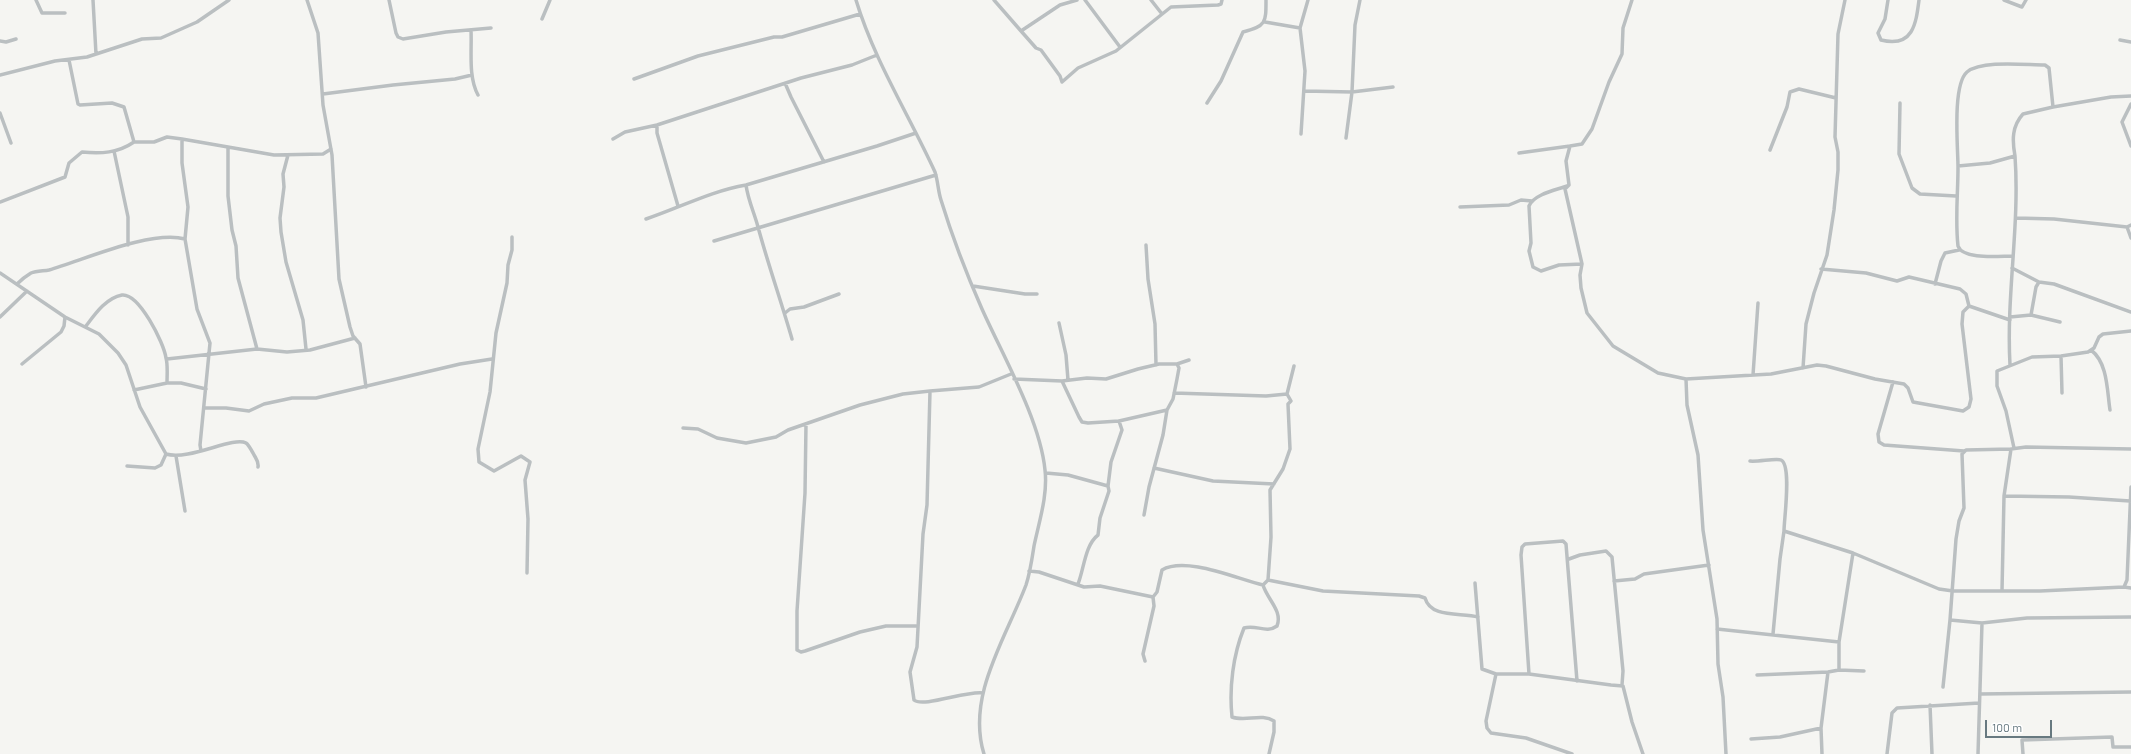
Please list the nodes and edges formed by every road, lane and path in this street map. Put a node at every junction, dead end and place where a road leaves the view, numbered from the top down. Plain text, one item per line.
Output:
1 (36, 0) edge
2 (93, 0) edge
3 (229, 0) edge
4 (307, 0) edge
5 (389, 0) edge
6 (550, 0) edge
7 (856, 0) edge
8 (994, 0) edge
9 (1077, 0) edge
10 (1085, 0) edge
11 (1151, 0) edge
12 (1222, 0) edge
13 (1266, 0) edge
14 (1308, 0) edge
15 (1360, 0) edge
16 (1632, 0) edge
17 (1845, 0) edge
18 (1888, 0) edge
19 (1919, 0) edge
20 (2004, 0) edge
21 (2026, 0) edge
22 (65, 13) dead end
23 (860, 14) junction
24 (1162, 14) junction
25 (542, 19) dead end
26 (1265, 22) junction
27 (491, 28) dead end
28 (1300, 28) junction
29 (471, 30) junction
30 (1021, 31) junction
31 (16, 39) dead end
32 (2120, 40) dead end
33 (0, 41) edge
34 (2131, 42) edge
35 (1120, 47) junction
36 (96, 54) junction
37 (877, 55) junction
38 (69, 60) junction
39 (0, 75) edge
40 (472, 75) junction
41 (634, 79) dead end
42 (785, 83) junction
43 (1393, 87) dead end
44 (1304, 91) junction
45 (1352, 92) junction
46 (323, 94) junction
47 (478, 95) dead end
48 (2131, 96) edge
49 (1836, 98) junction
50 (1900, 103) dead end
51 (1207, 104) dead end
52 (2131, 104) edge
53 (2053, 106) junction
54 (0, 113) edge
55 (657, 125) junction
56 (916, 132) junction
57 (1301, 134) dead end
58 (613, 138) dead end
59 (1346, 138) dead end
60 (182, 139) junction
61 (134, 142) junction
62 (11, 143) dead end
63 (1570, 146) junction
64 (2131, 146) edge
65 (228, 148) junction
66 (331, 149) junction
67 (1770, 150) dead end
68 (114, 151) junction
69 (1519, 153) dead end
70 (288, 155) junction
71 (2015, 156) junction
72 (824, 162) junction
73 (1958, 166) junction
74 (936, 175) junction
75 (746, 185) junction
76 (1569, 185) junction
77 (1956, 196) junction
78 (1532, 201) junction
79 (0, 202) edge
80 (678, 206) junction
81 (1460, 206) dead end
82 (2016, 218) junction
83 (646, 219) dead end
84 (2129, 226) edge
85 (758, 228) junction
86 (512, 237) dead end
87 (2131, 238) edge
88 (185, 239) junction
89 (714, 242) dead end
90 (128, 245) junction
91 (1146, 245) dead end
92 (1959, 250) junction
93 (2012, 256) junction
94 (1582, 264) junction
95 (2012, 268) junction
96 (1821, 269) junction
97 (0, 273) edge
98 (2039, 282) junction
99 (17, 284) junction
100 (1935, 284) junction
101 (973, 286) junction
102 (28, 291) junction
103 (839, 294) dead end
104 (1036, 294) dead end
105 (1758, 303) dead end
106 (1969, 306) junction
107 (2131, 312) edge
108 (785, 314) junction
109 (2031, 314) junction
110 (0, 317) edge
111 (65, 317) junction
112 (2010, 318) junction
113 (2060, 322) dead end
114 (1059, 323) dead end
115 (86, 326) junction
116 (2131, 330) edge
117 (355, 338) junction
118 (792, 339) dead end
119 (257, 349) junction
120 (306, 349) junction
121 (2091, 350) junction
122 (209, 355) junction
123 (2061, 356) junction
124 (492, 358) junction
125 (167, 359) junction
126 (1188, 360) dead end
127 (22, 364) dead end
128 (1177, 364) junction
129 (1156, 365) junction
130 (2010, 365) junction
131 (1294, 366) dead end
132 (1802, 368) junction
133 (1011, 374) junction
134 (1753, 375) junction
135 (1686, 379) junction
136 (1014, 380) junction
137 (1068, 380) junction
138 (1062, 381) junction
139 (1893, 382) junction
140 (167, 383) junction
141 (366, 387) junction
142 (206, 389) junction
143 (134, 390) junction
144 (930, 390) junction
145 (1174, 393) junction
146 (2062, 393) dead end
147 (1287, 394) junction
148 (204, 408) junction
149 (1167, 410) junction
150 (2110, 410) dead end
151 (1119, 421) junction
152 (806, 424) junction
153 (683, 428) dead end
154 (2013, 449) junction
155 (2131, 450) edge
156 (201, 451) junction
157 (1964, 451) junction
158 (166, 454) junction
159 (176, 456) junction
160 (1750, 461) dead end
161 (127, 466) dead end
162 (258, 467) dead end
163 (1154, 468) junction
164 (1046, 473) junction
165 (1274, 484) junction
166 (1108, 486) junction
167 (2131, 487) edge
168 (2004, 496) junction
169 (2130, 501) junction
170 (185, 511) dead end
171 (1144, 516) dead end
172 (1784, 531) junction
173 (1853, 553) junction
174 (1568, 559) junction
175 (1709, 566) junction
176 (1029, 572) junction
177 (527, 573) dead end
178 (1268, 580) junction
179 (1614, 581) junction
180 (1475, 583) dead end
181 (1078, 584) junction
182 (1263, 585) junction
183 (2124, 587) junction
184 (2131, 588) edge
185 (1954, 590) junction
186 (2002, 591) junction
187 (1153, 597) junction
188 (1478, 616) junction
189 (2131, 617) edge
190 (1950, 620) junction
191 (1982, 623) junction
192 (916, 626) junction
193 (1717, 629) junction
194 (1773, 634) junction
195 (1839, 642) junction
196 (1145, 661) dead end
197 (1839, 670) junction
198 (1864, 671) dead end
199 (1828, 672) junction
200 (1496, 674) junction
201 (1529, 674) junction
202 (1758, 675) dead end
203 (1577, 680) junction
204 (1622, 685) junction
205 (1943, 687) dead end
206 (2131, 692) edge
207 (983, 693) junction
208 (1980, 694) junction
209 (1979, 703) junction
210 (1930, 705) junction
211 (1821, 728) junction
212 (1751, 739) dead end
213 (2131, 747) edge
214 (984, 754) edge
215 (1269, 754) edge
216 (1572, 754) edge
217 (1643, 754) edge
218 (1726, 754) edge
219 (1822, 754) edge
220 (1887, 754) edge
221 (1932, 754) edge
222 (1978, 754) edge
223 (2023, 754) edge

1 - 22 street
2 - 36 street
3 - 36 street
4 - 46 street
5 - 29 street
6 - 25 street
7 - 23 street
8 - 30 street
9 - 30 street
10 - 35 street
11 - 24 street
12 - 24 street
13 - 26 street
14 - 28 street
15 - 45 street
16 - 63 street
17 - 49 street
18 - 19 street
20 - 21 street
23 - 37 street
23 - 41 street
24 - 35 street
26 - 28 street
26 - 51 street
27 - 29 street
28 - 44 street
29 - 40 street
30 - 35 street
31 - 33 street
32 - 34 street
36 - 38 street
37 - 42 street
37 - 56 street
38 - 39 street
38 - 61 street
40 - 46 street
40 - 47 street
42 - 55 street
42 - 72 street
43 - 45 street
44 - 45 street
44 - 57 street
45 - 59 street
46 - 66 street
48 - 53 street
49 - 67 street
49 - 96 street
50 - 77 street
52 - 64 street
53 - 71 street
53 - 73 street
54 - 62 street
55 - 58 street
55 - 80 street
56 - 72 street
56 - 74 street
60 - 61 street
60 - 65 street
60 - 88 street
61 - 68 street
63 - 69 street
63 - 76 street
65 - 70 street
65 - 119 street
66 - 70 street
66 - 117 street
68 - 79 street
68 - 90 street
70 - 120 street
71 - 73 street
71 - 82 street
72 - 75 street
73 - 77 street
74 - 85 street
74 - 101 street
75 - 80 street
75 - 85 street
76 - 78 street
76 - 94 street
77 - 92 street
78 - 81 street
78 - 94 street
80 - 83 street
82 - 84 street
82 - 93 street
84 - 87 street
85 - 89 street
85 - 108 street
86 - 124 street
88 - 90 street
88 - 122 street
90 - 99 street
91 - 129 street
92 - 93 street
92 - 100 street
93 - 95 street
94 - 135 street
95 - 98 street
95 - 112 street
96 - 100 street
96 - 132 street
97 - 99 street
98 - 107 street
98 - 109 street
99 - 102 street
100 - 106 street
101 - 104 street
101 - 133 street
102 - 110 street
102 - 111 street
103 - 108 street
105 - 134 street
106 - 112 street
106 - 139 street
108 - 118 street
109 - 112 street
109 - 113 street
111 - 115 street
111 - 127 street
112 - 130 street
114 - 137 street
115 - 125 street
115 - 143 street
116 - 121 street
117 - 120 street
117 - 141 street
119 - 120 street
119 - 122 street
121 - 123 street
121 - 150 street
122 - 125 street
122 - 142 street
123 - 130 street
123 - 146 street
124 - 141 street
124 - 177 street
125 - 140 street
126 - 128 street
128 - 129 street
128 - 145 street
129 - 137 street
130 - 154 street
131 - 147 street
132 - 134 street
132 - 139 street
133 - 136 street
133 - 144 street
134 - 135 street
135 - 175 street
136 - 138 street
136 - 164 street
137 - 138 street
138 - 151 street
139 - 157 street
140 - 142 street
140 - 143 street
141 - 148 street
142 - 148 street
143 - 158 street
144 - 152 street
144 - 192 street
145 - 147 street
145 - 149 street
147 - 165 street
148 - 156 street
149 - 151 street
149 - 163 street
151 - 166 street
152 - 153 street
152 - 192 street
154 - 155 street
154 - 157 street
154 - 168 street
156 - 159 street
156 - 162 street
157 - 185 street
158 - 159 street
158 - 161 street
159 - 170 street
160 - 172 street
163 - 165 street
163 - 171 street
164 - 166 street
164 - 176 street
165 - 178 street
166 - 181 street
167 - 169 street
168 - 169 street
168 - 186 street
169 - 183 street
172 - 173 street
172 - 194 street
173 - 185 street
173 - 195 street
174 - 179 street
174 - 201 street
174 - 203 street
175 - 179 street
175 - 193 street
176 - 181 street
176 - 207 street
178 - 182 street
178 - 188 street
179 - 204 street
180 - 188 street
181 - 187 street
182 - 187 street
182 - 215 street
183 - 184 street
183 - 186 street
185 - 186 street
185 - 190 street
187 - 196 street
188 - 200 street
189 - 191 street
190 - 191 street
190 - 205 street
191 - 208 street
192 - 207 street
193 - 194 street
193 - 218 street
194 - 195 street
195 - 197 street
197 - 198 street
197 - 199 street
199 - 202 street
199 - 211 street
200 - 201 street
200 - 216 street
201 - 203 street
203 - 204 street
204 - 217 street
206 - 208 street
207 - 214 street
208 - 209 street
209 - 210 street
209 - 222 street
210 - 220 street
210 - 221 street
211 - 212 street
211 - 219 street
213 - 223 street

